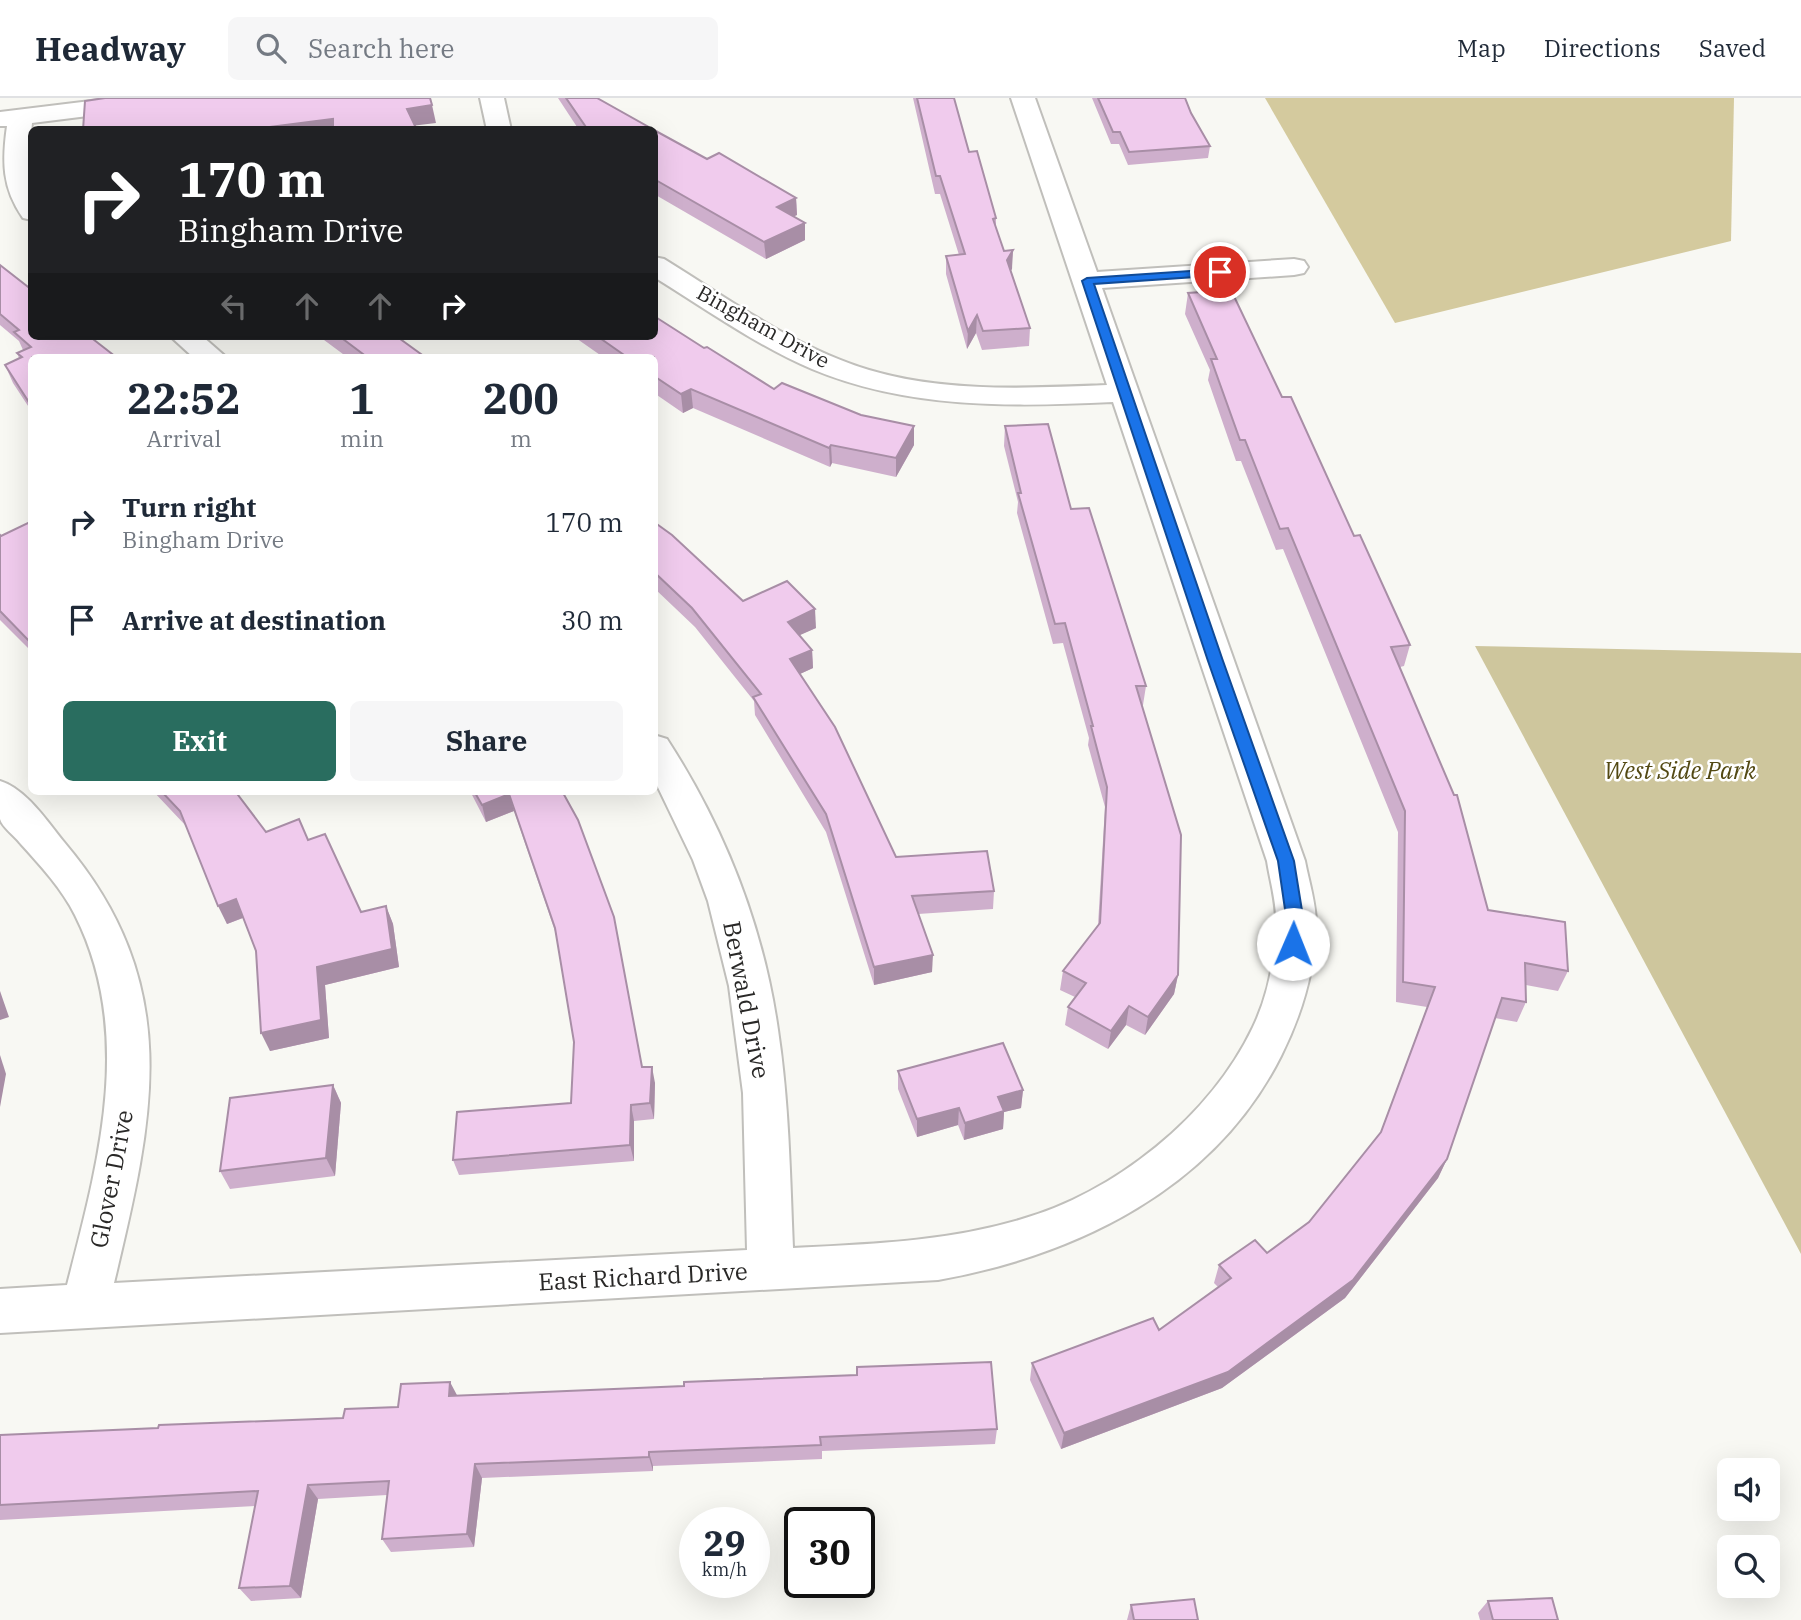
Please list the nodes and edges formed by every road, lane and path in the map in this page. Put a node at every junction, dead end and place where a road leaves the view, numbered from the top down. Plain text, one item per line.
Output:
1 (176, 98) edge
2 (492, 98) edge
3 (1023, 98) edge
4 (10, 118) edge
5 (498, 126) edge
6 (28, 206) edge
7 (658, 267) edge
8 (1294, 268) dead end
9 (1087, 281) junction
10 (189, 340) edge
11 (207, 354) edge
12 (1126, 393) junction
13 (658, 755) edge
14 (0, 795) edge
15 (771, 1270) junction
16 (85, 1307) junction
17 (0, 1311) edge

1 - 4 street
2 - 5 street
3 - 9 street, East Richard Drive
4 - 6 street
7 - 12 street, Bingham Drive
8 - 9 street
9 - 12 street, East Richard Drive
10 - 11 street
12 - 15 street, East Richard Drive
13 - 15 street, Berwald Drive
14 - 16 street, Glover Drive
15 - 16 street, East Richard Drive
16 - 17 street, East Richard Drive

